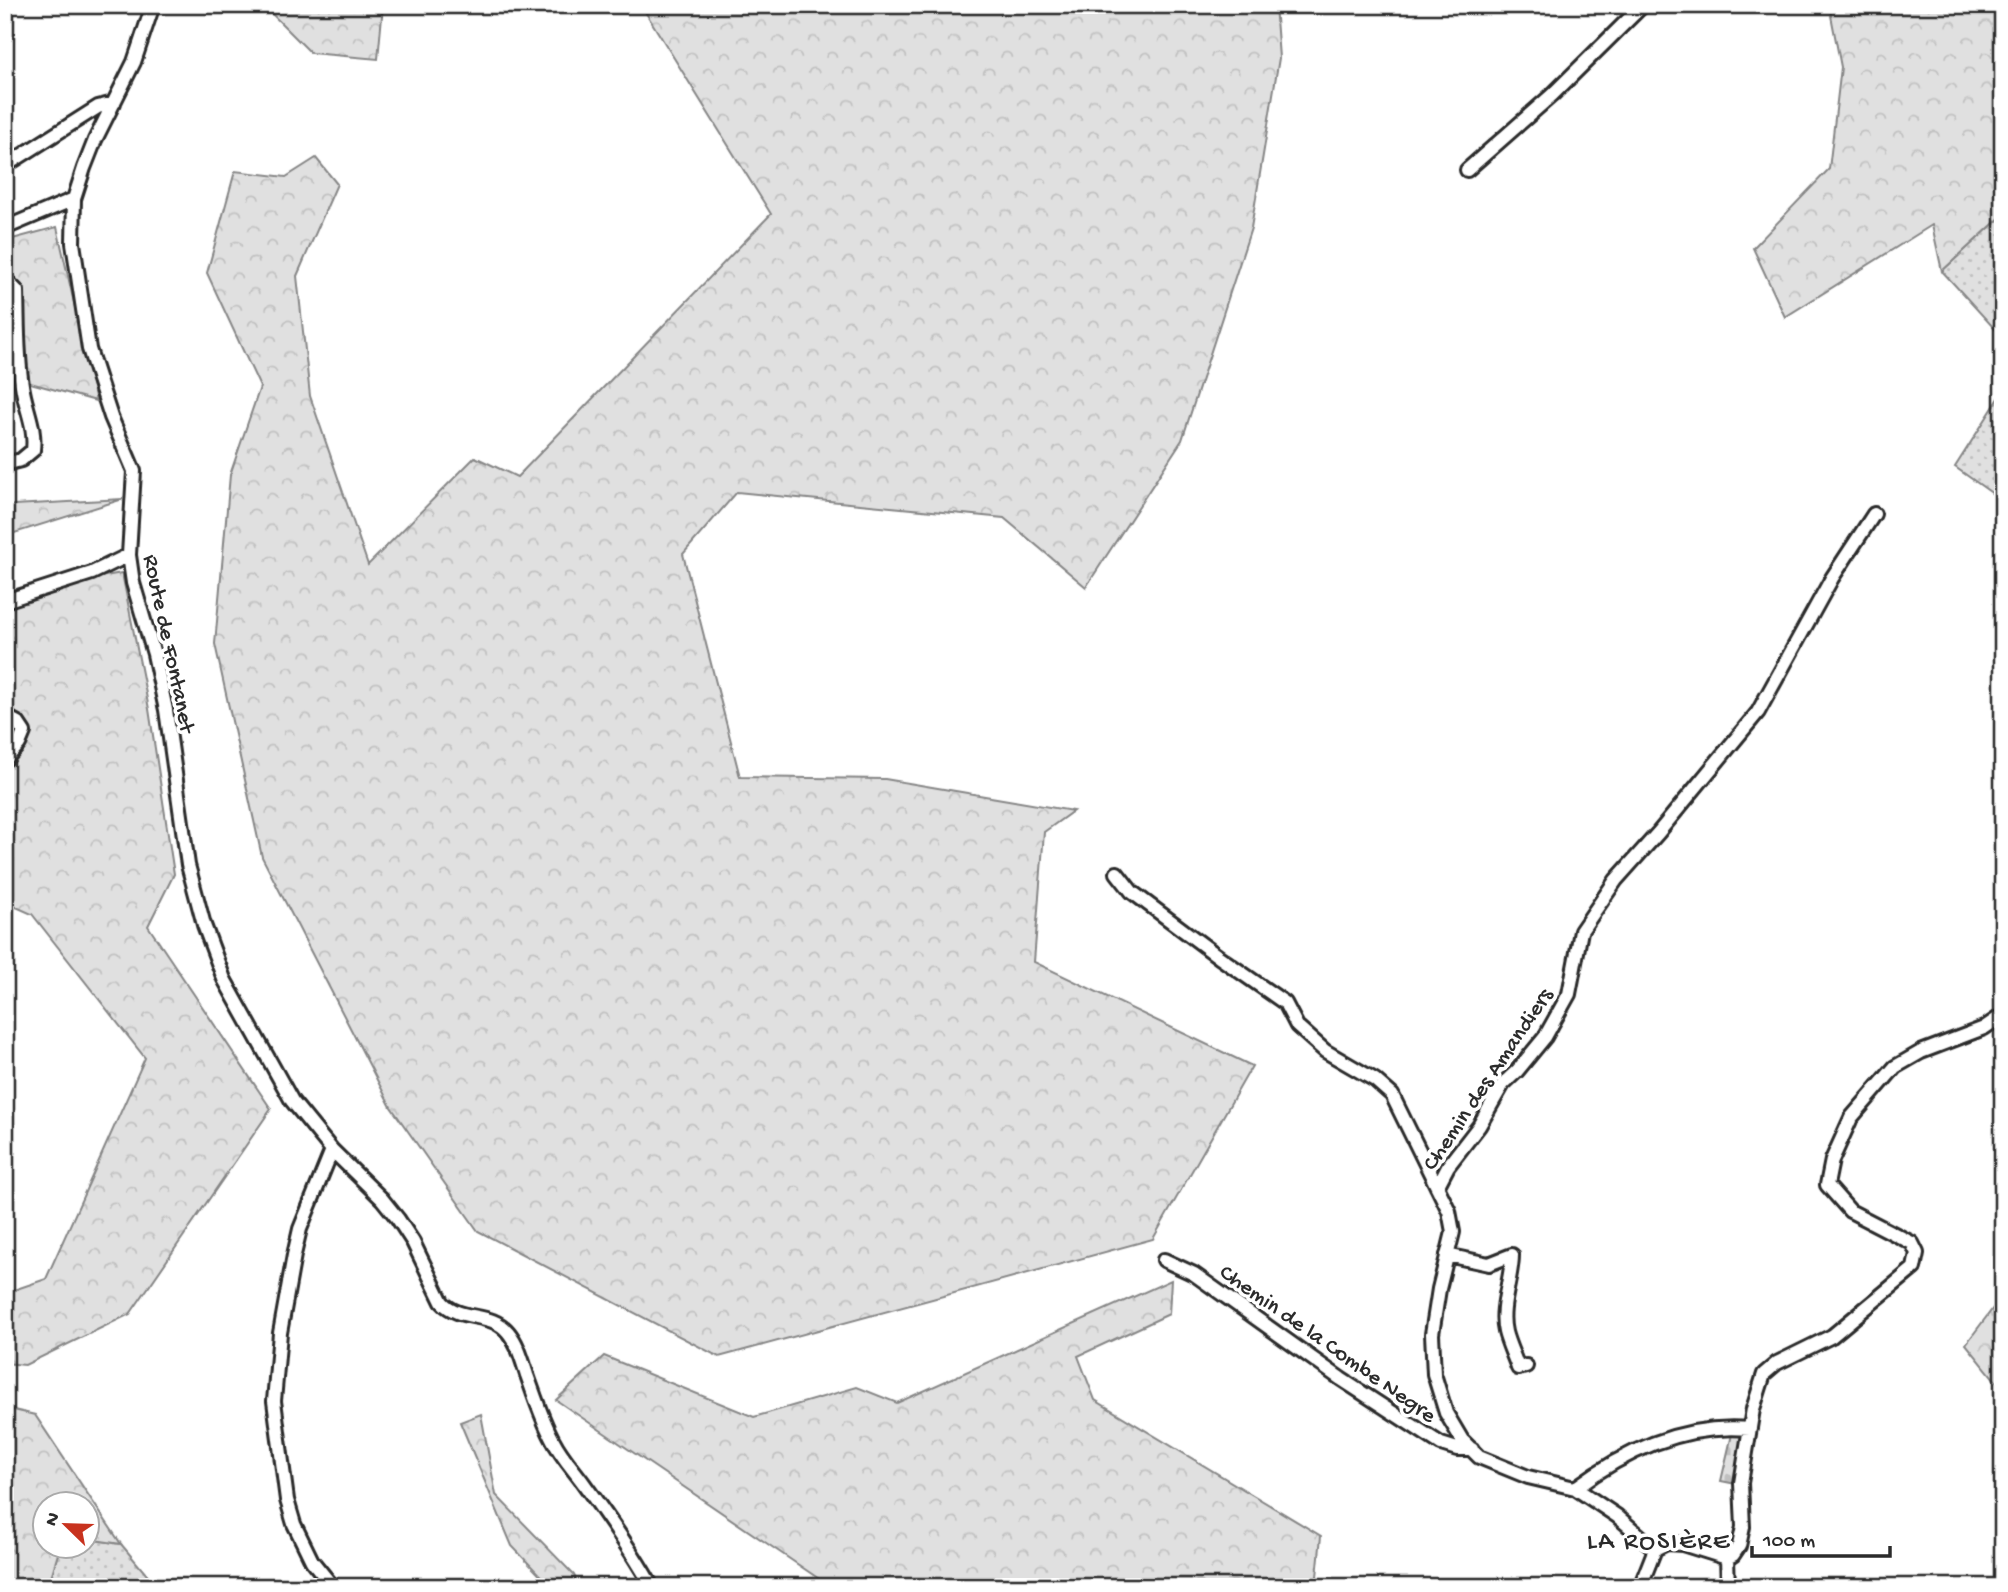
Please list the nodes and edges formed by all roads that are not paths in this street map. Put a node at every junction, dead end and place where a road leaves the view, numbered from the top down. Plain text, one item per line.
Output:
1 (153, 5) edge
2 (1643, 5) edge
3 (114, 103) junction
4 (5, 166) edge
5 (1467, 170) dead end
6 (74, 199) junction
7 (5, 228) edge
8 (5, 279) edge
9 (5, 464) edge
10 (1874, 514) dead end
11 (129, 555) junction
12 (5, 601) edge
13 (5, 716) edge
14 (5, 760) edge
15 (1117, 873) dead end
16 (2003, 1016) edge
17 (332, 1150) junction
18 (1437, 1187) junction
19 (1447, 1255) junction
20 (1164, 1260) dead end
21 (1526, 1366) dead end
22 (1750, 1429) junction
23 (1472, 1449) junction
24 (1575, 1488) junction
25 (1655, 1549) junction
26 (1727, 1558) junction
27 (334, 1587) edge
28 (652, 1587) edge
29 (1640, 1587) edge
30 (1728, 1587) edge

1 - 3 street, Route de Fontanet
2 - 5 street
3 - 4 street
3 - 6 street, Route de Fontanet
6 - 7 street
6 - 11 street, Route de Fontanet
8 - 9 street
10 - 18 street, Chemin des Amandiers
11 - 12 street
11 - 17 street, Route de Fontanet
13 - 14 street
15 - 18 street
16 - 22 street
17 - 27 street
17 - 28 street, Route de Fontanet
18 - 19 street, Chemin des Amandiers
19 - 21 street
19 - 23 street, Chemin des Amandiers
20 - 23 street, Chemin de la Combe Negre
22 - 24 street
22 - 26 street
23 - 24 street, Chemin des Amandiers
24 - 25 street, Chemin des Amandiers
25 - 26 street
25 - 29 street
26 - 30 street

